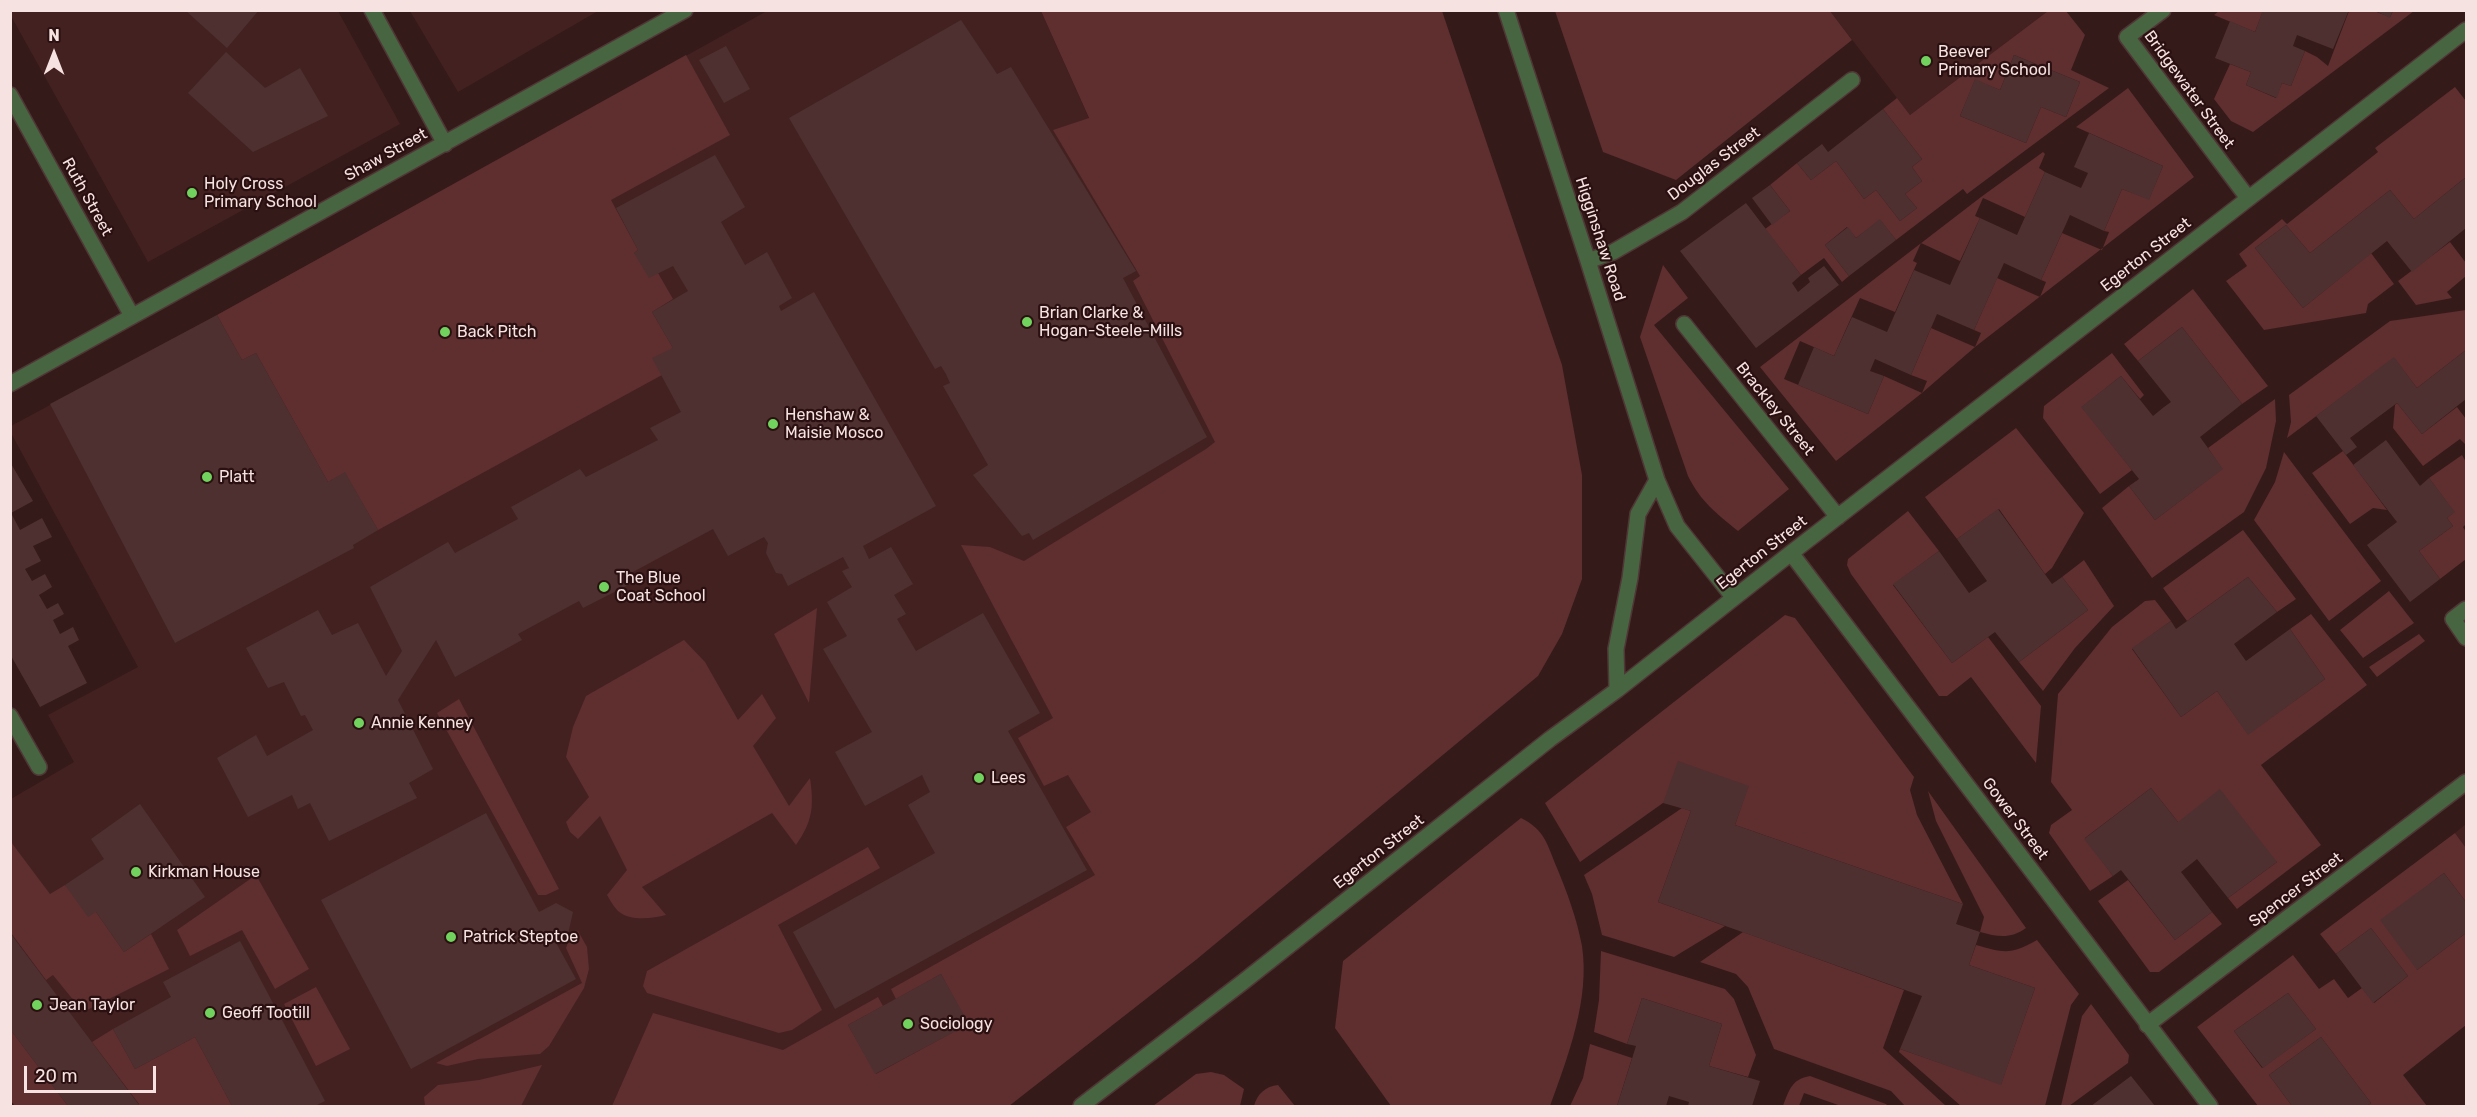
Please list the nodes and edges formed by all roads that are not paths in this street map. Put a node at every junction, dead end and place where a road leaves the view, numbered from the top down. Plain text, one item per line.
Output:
1 (372, 10) edge
2 (685, 10) edge
3 (1506, 10) edge
4 (2163, 10) edge
5 (2466, 30) edge
6 (1852, 80) dead end
7 (10, 95) edge
8 (445, 144) junction
9 (2248, 198) junction
10 (1588, 261) junction
11 (132, 316) junction
12 (1684, 324) dead end
13 (10, 384) edge
14 (1657, 480) junction
15 (1838, 517) junction
16 (1791, 553) junction
17 (1734, 598) junction
18 (2466, 609) edge
19 (2466, 638) edge
20 (1617, 690) junction
21 (10, 716) edge
22 (39, 767) dead end
23 (2466, 782) edge
24 (2147, 1025) junction
25 (1081, 1107) edge
26 (2210, 1107) edge

1 - 8 street
2 - 8 street, Shaw Street
3 - 10 street, Higginshaw Road
4 - 9 street, Bridgewater Street
5 - 9 street, Egerton Street
6 - 10 street, Douglas Street
7 - 11 street, Ruth Street
8 - 11 street, Shaw Street
9 - 15 street, Egerton Street
10 - 14 street, Higginshaw Road
11 - 13 street, Shaw Street
12 - 15 street, Brackley Street
14 - 17 street, Higginshaw Road
14 - 20 street
15 - 16 street, Egerton Street
16 - 17 street, Egerton Street
16 - 24 street, Gower Street
17 - 20 street, Egerton Street
18 - 19 street
20 - 25 street, Egerton Street
21 - 22 street
23 - 24 street, Spencer Street
24 - 26 street, Gower Street

